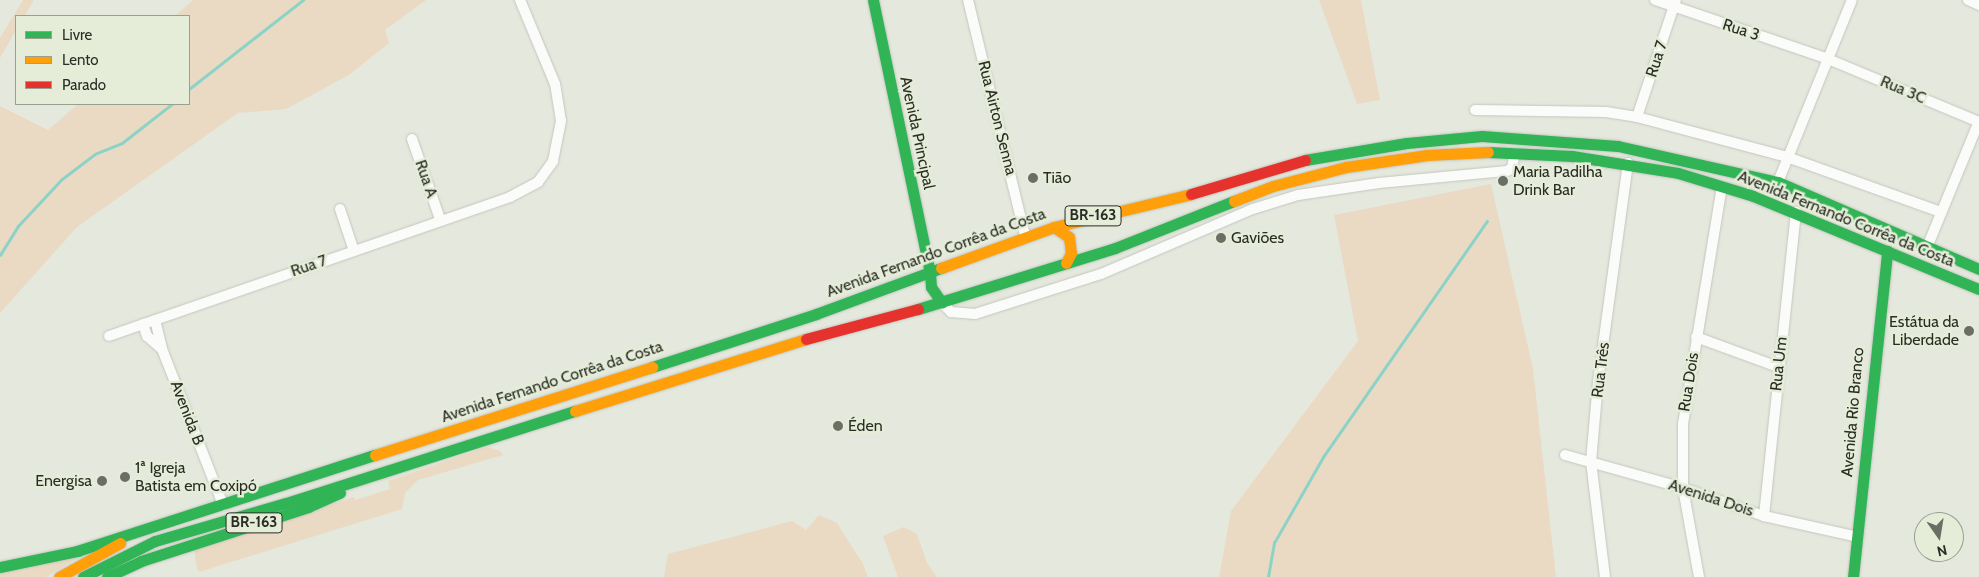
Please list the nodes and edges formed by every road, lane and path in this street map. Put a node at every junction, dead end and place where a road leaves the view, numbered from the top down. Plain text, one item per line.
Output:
1 (520, 0) edge
2 (873, 0) edge
3 (968, 0) edge
4 (1655, 0) edge
5 (1852, 0) edge
6 (1968, 0) edge
7 (1675, 4) edge
8 (1979, 5) edge
9 (1828, 59) junction
10 (1475, 110) dead end
11 (1638, 117) junction
12 (1979, 121) edge
13 (412, 139) dead end
14 (1515, 153) junction
15 (1788, 157) junction
16 (1628, 163) junction
17 (1778, 182) junction
18 (1722, 187) junction
19 (340, 209) dead end
20 (1796, 212) junction
21 (1941, 212) junction
22 (440, 219) junction
23 (1054, 227) junction
24 (1167, 228) junction
25 (1025, 236) junction
26 (1173, 244) junction
27 (1928, 245) junction
28 (354, 251) junction
29 (1887, 251) junction
30 (1066, 264) junction
31 (1979, 269) edge
32 (930, 273) junction
33 (1979, 289) edge
34 (942, 303) junction
35 (155, 320) junction
36 (143, 324) junction
37 (109, 336) dead end
38 (1696, 337) junction
39 (162, 349) junction
40 (1778, 367) junction
41 (1565, 455) dead end
42 (1592, 462) junction
43 (401, 467) junction
44 (1683, 488) junction
45 (223, 505) junction
46 (206, 510) junction
47 (1764, 516) junction
48 (1858, 537) junction
49 (0, 567) edge
50 (59, 577) edge
51 (83, 577) edge
52 (107, 577) edge
53 (1605, 577) edge
54 (1699, 577) edge
55 (1853, 577) edge

1 - 22 street, Rua 7
2 - 32 main road, Avenida Principal
3 - 25 street, Rua Airton Senna
4 - 7 street, Rua 3
5 - 9 street
6 - 8 street
7 - 9 street, Rua 3
7 - 11 street, Rua 7
9 - 12 street, Rua 3C
9 - 15 street
10 - 11 street
11 - 15 street
12 - 21 street
13 - 22 street, Rua A
14 - 16 main road, Avenida Fernando Corrêa da Costa / BR-163
14 - 24 main road, Avenida Fernando Corrêa da Costa / BR-163
14 - 26 street
15 - 17 street
15 - 21 street
16 - 18 main road, Avenida Fernando Corrêa da Costa / BR-163
16 - 42 street, Rua Três
17 - 23 main road, Avenida Fernando Corrêa da Costa / BR-163
17 - 27 main road, Avenida Fernando Corrêa da Costa / BR-163
18 - 20 main road, Avenida Fernando Corrêa da Costa / BR-163
18 - 38 street, Rua Dois
19 - 28 street
20 - 29 main road, Avenida Fernando Corrêa da Costa / BR-163
20 - 40 street, Rua Um
21 - 27 street
22 - 28 street, Rua 7
23 - 25 main road, Avenida Fernando Corrêa da Costa / BR-163
23 - 30 main road
24 - 26 street
24 - 30 main road, Avenida Fernando Corrêa da Costa / BR-163
25 - 32 main road, Avenida Fernando Corrêa da Costa / BR-163
26 - 34 street
27 - 31 main road, Avenida Fernando Corrêa da Costa / BR-163
28 - 35 street, Rua 7
29 - 33 main road, Avenida Fernando Corrêa da Costa / BR-163
29 - 48 main road, Avenida Rio Branco
30 - 34 main road, Avenida Fernando Corrêa da Costa / BR-163
32 - 34 main road, Avenida Principal
32 - 45 main road, Avenida Fernando Corrêa da Costa / BR-163
34 - 43 main road, Avenida Fernando Corrêa da Costa / BR-163
35 - 36 street, Rua 7
35 - 39 street, Avenida B
36 - 37 street, Rua 7
36 - 39 street, Avenida B
38 - 40 street
38 - 44 street, Rua Dois
39 - 45 street, Avenida B
40 - 47 street, Rua Um
41 - 42 street, Avenida Dois
42 - 44 street, Avenida Dois
42 - 53 street, Rua Três
43 - 51 main road, Avenida Fernando Corrêa da Costa / BR-163
43 - 52 main road, Avenida Fernando Corrêa da Costa / BR-163
44 - 47 street, Avenida Dois
44 - 54 street, Rua Dois
45 - 46 main road, Avenida Fernando Corrêa da Costa / BR-163
46 - 49 main road, Avenida Fernando Corrêa da Costa / BR-163
46 - 50 main road, BR-163
47 - 48 street, Avenida Dois
48 - 55 main road, Avenida Rio Branco

